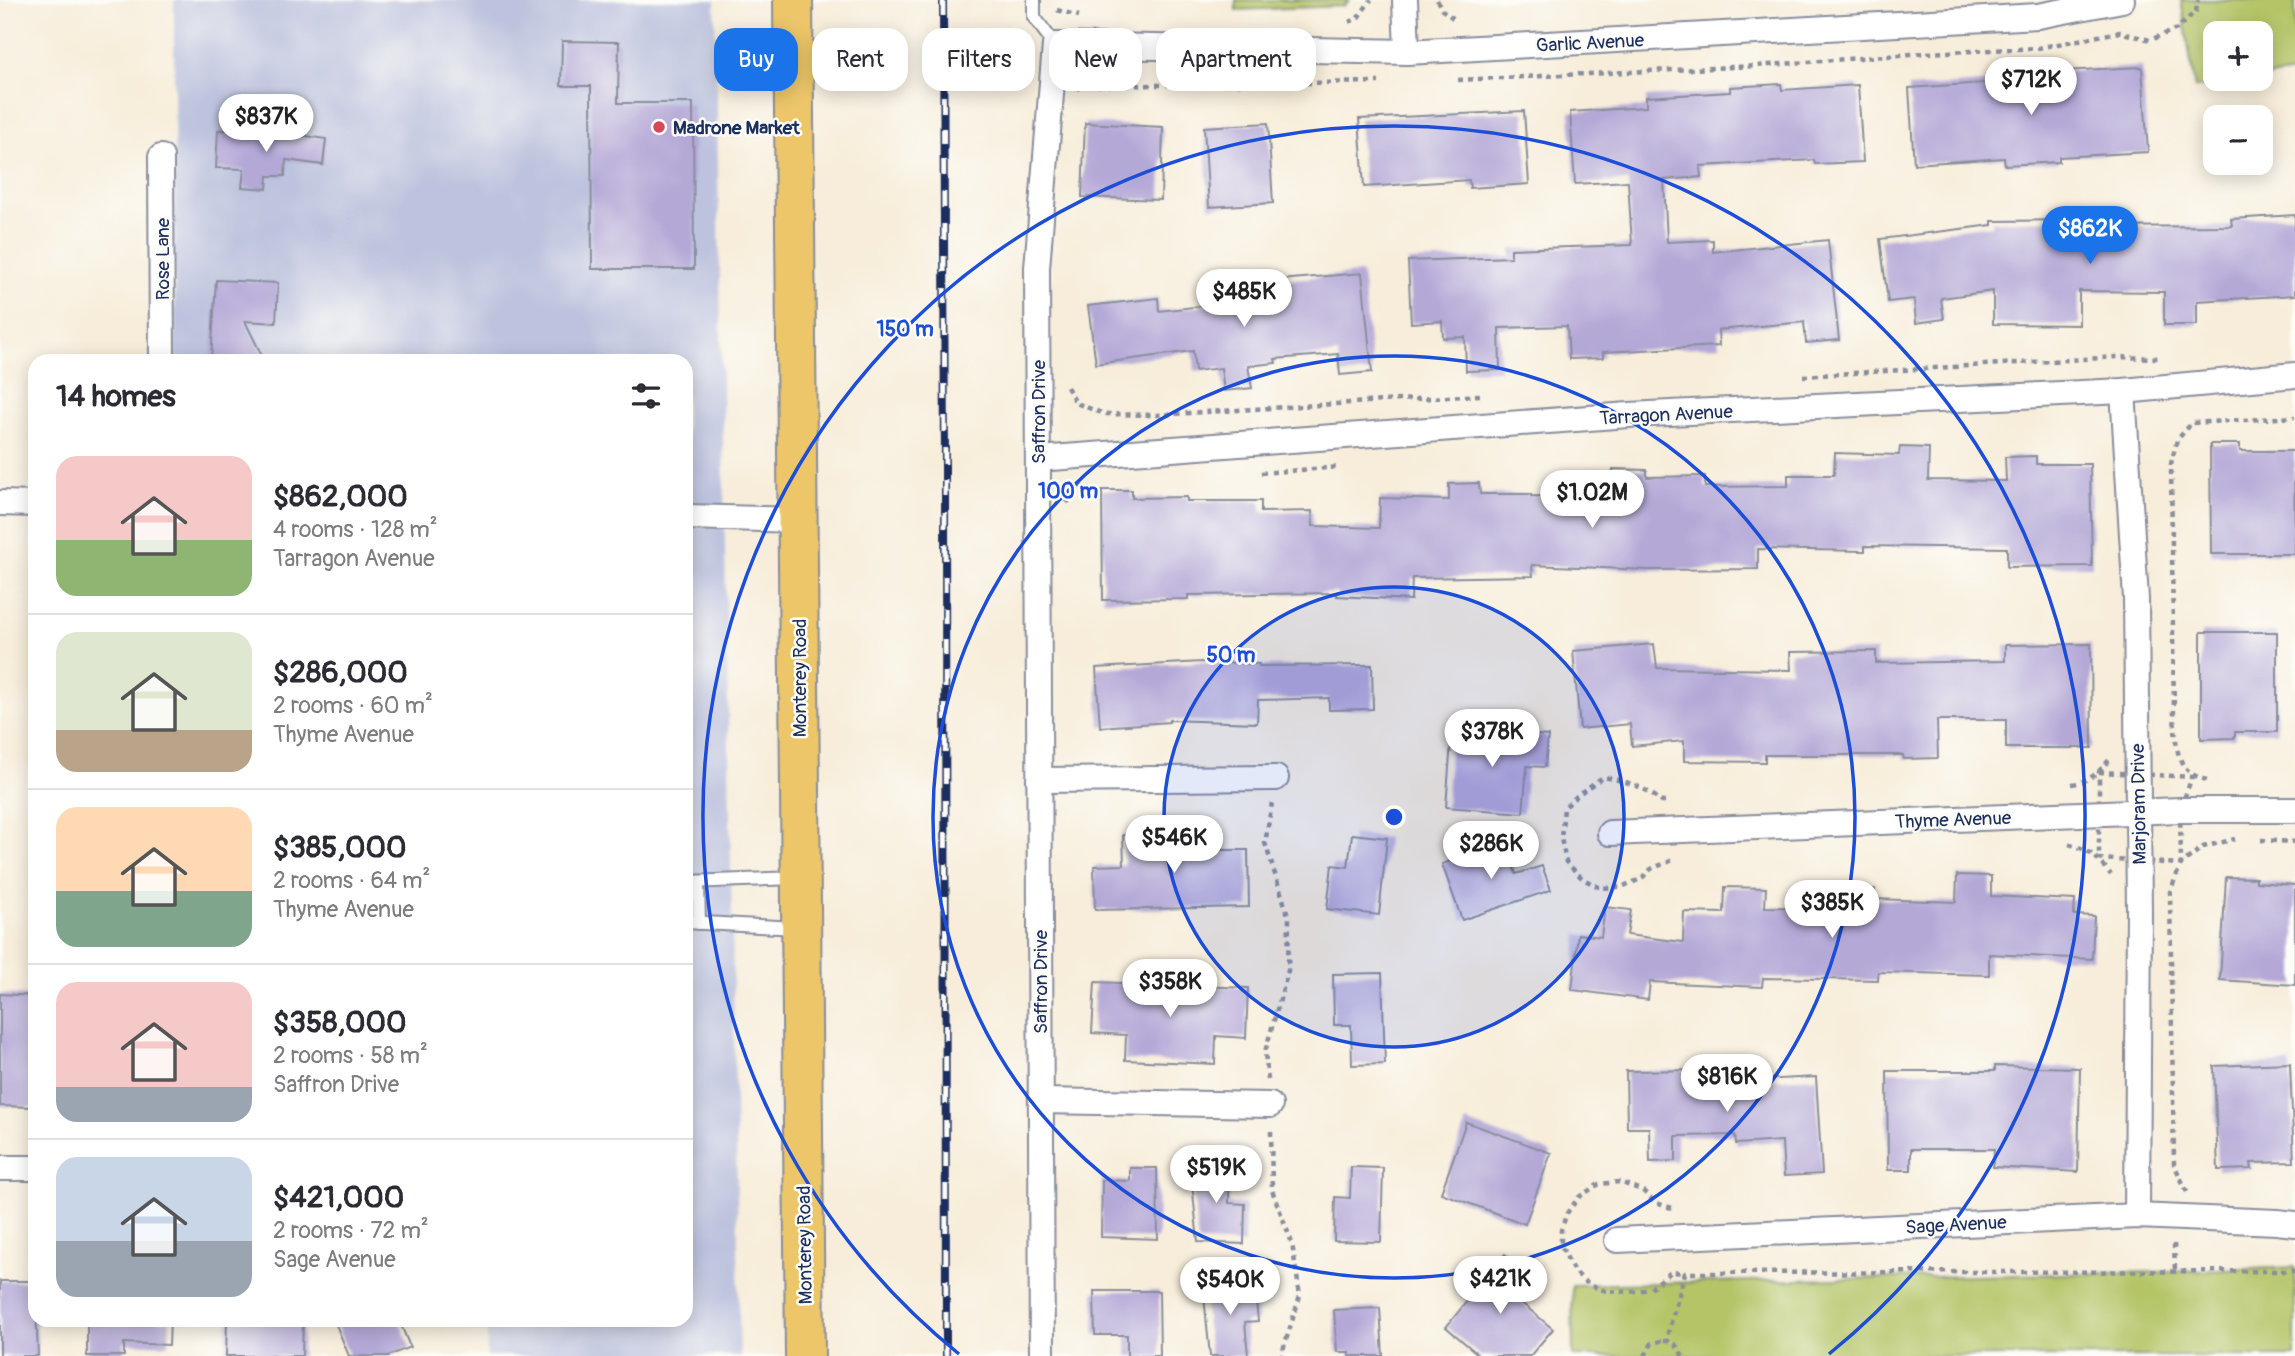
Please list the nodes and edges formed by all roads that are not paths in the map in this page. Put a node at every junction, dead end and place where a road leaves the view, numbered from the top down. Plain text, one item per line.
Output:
1 (793, 0) edge
2 (1034, 0) edge
3 (1405, 0) edge
4 (2122, 0) edge
5 (1049, 38) edge
6 (1142, 47) edge
7 (1407, 52) junction
8 (1051, 91) edge
9 (161, 157) dead end
10 (162, 354) edge
11 (2295, 375) edge
12 (2123, 391) junction
13 (1038, 458) junction
14 (0, 503) edge
15 (28, 504) edge
16 (693, 517) edge
17 (798, 520) junction
18 (1276, 778) road end
19 (1039, 780) junction
20 (2295, 810) edge
21 (2139, 811) junction
22 (1610, 833) dead end
23 (800, 878) junction
24 (693, 882) edge
25 (693, 923) edge
26 (801, 928) junction
27 (1041, 1101) junction
28 (1270, 1105) road end
29 (0, 1168) edge
30 (28, 1168) edge
31 (2137, 1216) junction
32 (2295, 1224) edge
33 (1617, 1240) dead end
34 (805, 1356) edge
35 (1042, 1356) edge

1 - 17 main road, Monterey Road
2 - 5 lane
3 - 7 street
4 - 7 street, Garlic Avenue
6 - 7 street, Garlic Avenue
8 - 13 street, Saffron Drive
9 - 10 street, Rose Lane
11 - 12 street, Tarragon Avenue
12 - 13 street, Tarragon Avenue
12 - 21 street, Marjoram Drive
13 - 19 street, Saffron Drive
14 - 15 street
16 - 17 street
17 - 23 main road, Monterey Road
18 - 19 street
19 - 27 street, Saffron Drive
20 - 21 street, Thyme Avenue
21 - 22 street, Thyme Avenue
21 - 31 street, Marjoram Drive
23 - 24 lane
23 - 26 main road, Monterey Road
25 - 26 lane
26 - 34 main road, Monterey Road
27 - 28 street
27 - 35 street, Saffron Drive
29 - 30 street
31 - 32 street, Sage Avenue
31 - 33 street, Sage Avenue

